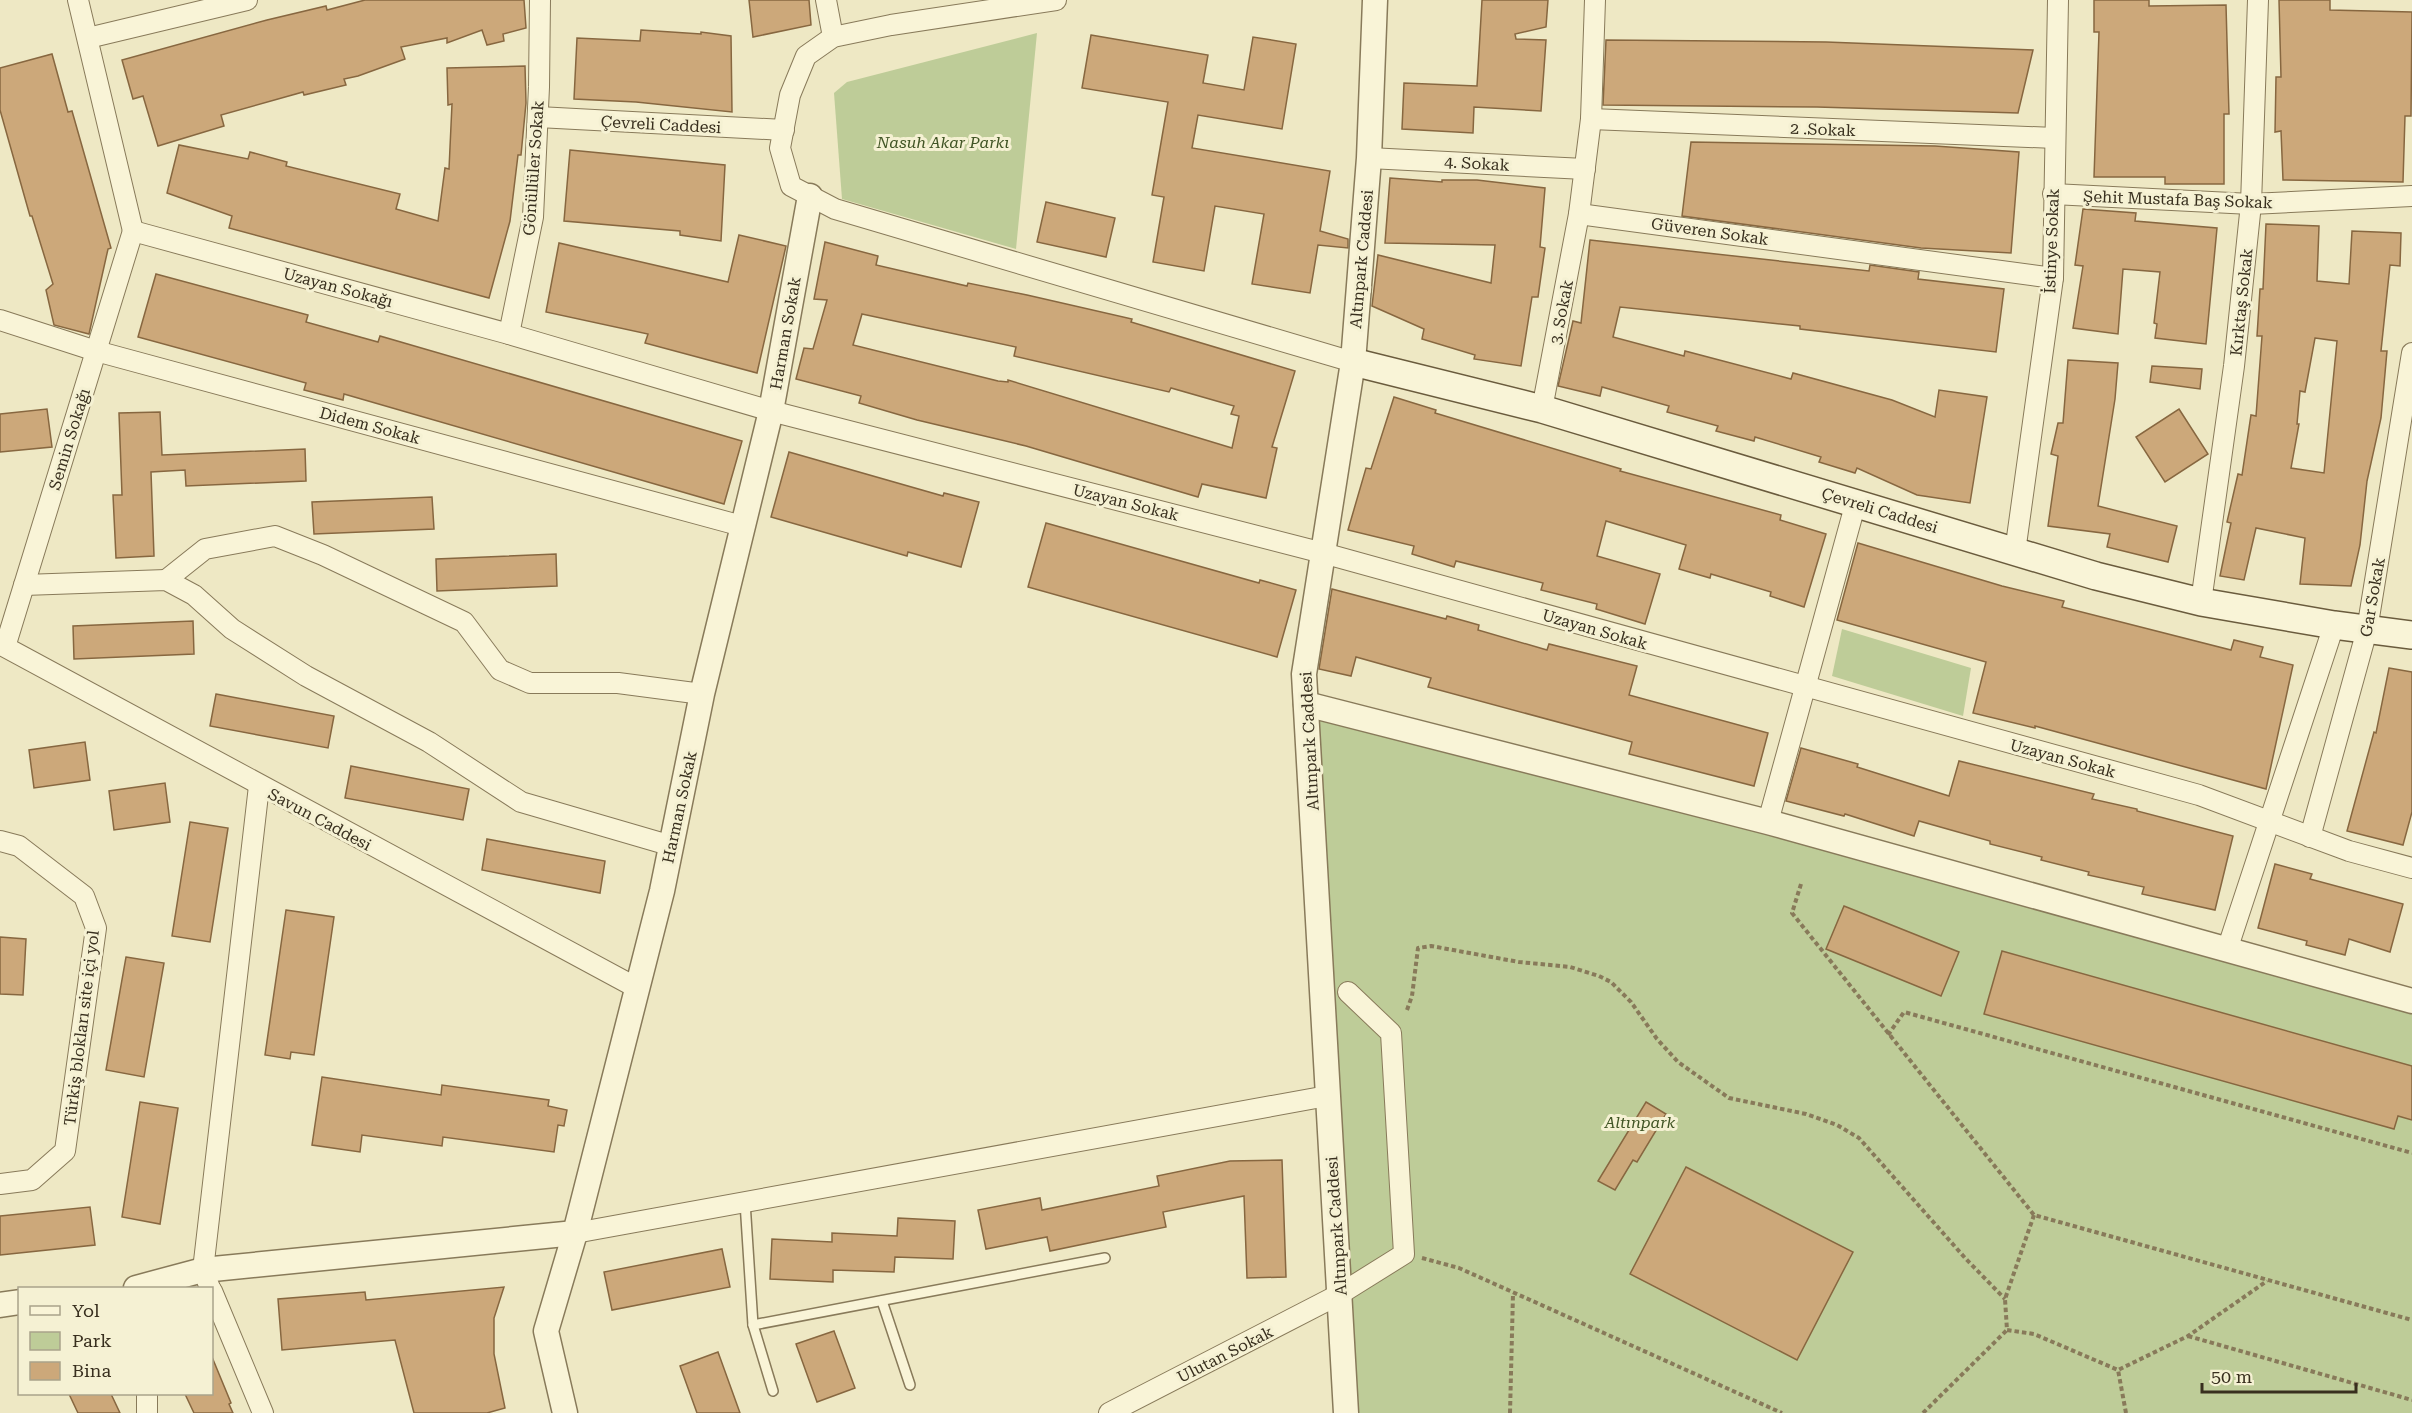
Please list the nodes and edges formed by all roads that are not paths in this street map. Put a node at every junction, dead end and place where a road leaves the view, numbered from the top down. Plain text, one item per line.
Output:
1 (78, 0) edge
2 (247, 0) edge
3 (540, 0) edge
4 (826, 0) edge
5 (1056, 0) edge
6 (1374, 0) edge
7 (1595, 0) edge
8 (2058, 0) edge
9 (2258, 0) edge
10 (833, 37) junction
11 (88, 38) junction
12 (538, 117) junction
13 (1591, 119) junction
14 (784, 130) junction
15 (2055, 138) junction
16 (1369, 158) junction
17 (1585, 169) junction
18 (2053, 194) junction
19 (810, 196) junction
20 (2412, 196) edge
21 (2251, 204) junction
22 (1579, 214) junction
23 (133, 231) junction
24 (2053, 278) junction
25 (0, 320) edge
26 (509, 334) junction
27 (96, 351) junction
28 (2412, 353) edge
29 (1353, 362) junction
30 (1542, 409) junction
31 (771, 411) junction
32 (1856, 502) junction
33 (742, 526) junction
34 (2015, 552) junction
35 (1323, 553) junction
36 (166, 580) junction
37 (24, 585) junction
38 (2201, 602) junction
39 (2334, 625) junction
40 (2367, 630) junction
41 (2412, 635) edge
42 (5, 647) joint
43 (1804, 687) junction
44 (702, 694) junction
45 (1306, 704) junction
46 (259, 786) junction
47 (2268, 821) junction
48 (1768, 822) junction
49 (2310, 837) junction
50 (0, 841) edge
51 (672, 846) junction
52 (2412, 868) edge
53 (2227, 950) junction
54 (637, 988) junction
55 (1348, 992) dead end
56 (2412, 1001) edge
57 (1327, 1096) junction
58 (0, 1184) edge
59 (745, 1202) junction
60 (575, 1233) junction
61 (1105, 1258) dead end
62 (208, 1283) edge
63 (155, 1287) edge
64 (1340, 1294) junction
65 (213, 1295) edge
66 (882, 1301) junction
67 (18, 1302) edge
68 (0, 1305) edge
69 (753, 1325) junction
70 (910, 1385) dead end
71 (773, 1391) dead end
72 (147, 1395) edge
73 (147, 1413) edge
74 (263, 1413) edge
75 (565, 1413) edge
76 (1109, 1413) edge
77 (1346, 1413) edge

1 - 11 street
2 - 11 street
3 - 12 street, Gönüllüler Sokak
4 - 10 street
5 - 10 street
6 - 16 street, Altınpark Caddesi
7 - 13 street
8 - 15 street, İstinye Sokak
9 - 21 street, Kırktaş Sokak
10 - 14 street
11 - 23 street
12 - 14 street, Çevreli Caddesi
12 - 26 street, Gönüllüler Sokak
13 - 15 street, 2 .Sokak
13 - 17 street
14 - 19 street
15 - 18 street, İstinye Sokak
16 - 17 street, 4. Sokak
16 - 29 street, Altınpark Caddesi
17 - 22 street
18 - 21 street, Şehit Mustafa Baş Sokak
18 - 24 street, İstinye Sokak
19 - 29 street
19 - 31 street, Harman Sokak
20 - 21 street, Şehit Mustafa Baş Sokak
21 - 38 street, Kırktaş Sokak
22 - 24 street, Güveren Sokak
22 - 30 street, 3. Sokak
23 - 26 street, Uzayan Sokağı
23 - 27 street, Semin Sokağı
24 - 34 street, İstinye Sokak
25 - 27 street, Didem Sokak
26 - 31 street, Uzayan Sokağı
27 - 33 street, Didem Sokak
27 - 37 street, Semin Sokağı
28 - 40 street, Gar Sokak
29 - 30 main road, Çevreli Caddesi
29 - 35 street, Altınpark Caddesi
30 - 32 main road, Çevreli Caddesi
31 - 33 street, Harman Sokak
31 - 35 street, Uzayan Sokak
32 - 34 main road, Çevreli Caddesi
32 - 43 street
33 - 44 street, Harman Sokak
34 - 38 main road, Çevreli Caddesi
35 - 43 street, Uzayan Sokak
35 - 45 street, Altınpark Caddesi
36 - 37 street
36 - 44 street
36 - 51 street
37 - 42 street, Semin Sokağı
38 - 39 main road, Çevreli Caddesi
39 - 40 main road, Çevreli Caddesi
39 - 47 street, Gar Sokak
40 - 41 main road, Çevreli Caddesi
40 - 49 street, Gar Sokak
42 - 46 street, Savun Caddesi
43 - 47 street, Uzayan Sokak
43 - 48 street
44 - 51 street, Harman Sokak
45 - 48 street
45 - 57 street, Altınpark Caddesi
46 - 54 street, Savun Caddesi
46 - 62 street
47 - 49 street, Uzayan Sokak
47 - 53 street, Gar Sokak
48 - 53 street
49 - 52 street, Uzayan Sokak
50 - 58 street, Türkiş blokları site içi yol
51 - 54 street, Harman Sokak
53 - 56 street
54 - 60 street, Harman Sokak
55 - 64 street, Ulutan Sokak
57 - 59 street
57 - 64 street, Altınpark Caddesi
59 - 60 street
59 - 69 lane
60 - 62 street
60 - 75 street, Harman Sokak
61 - 66 lane
62 - 63 street
64 - 76 street, Ulutan Sokak
64 - 77 street, Altınpark Caddesi
65 - 74 street
66 - 69 lane
66 - 70 lane
67 - 68 street
69 - 71 lane
72 - 73 street

